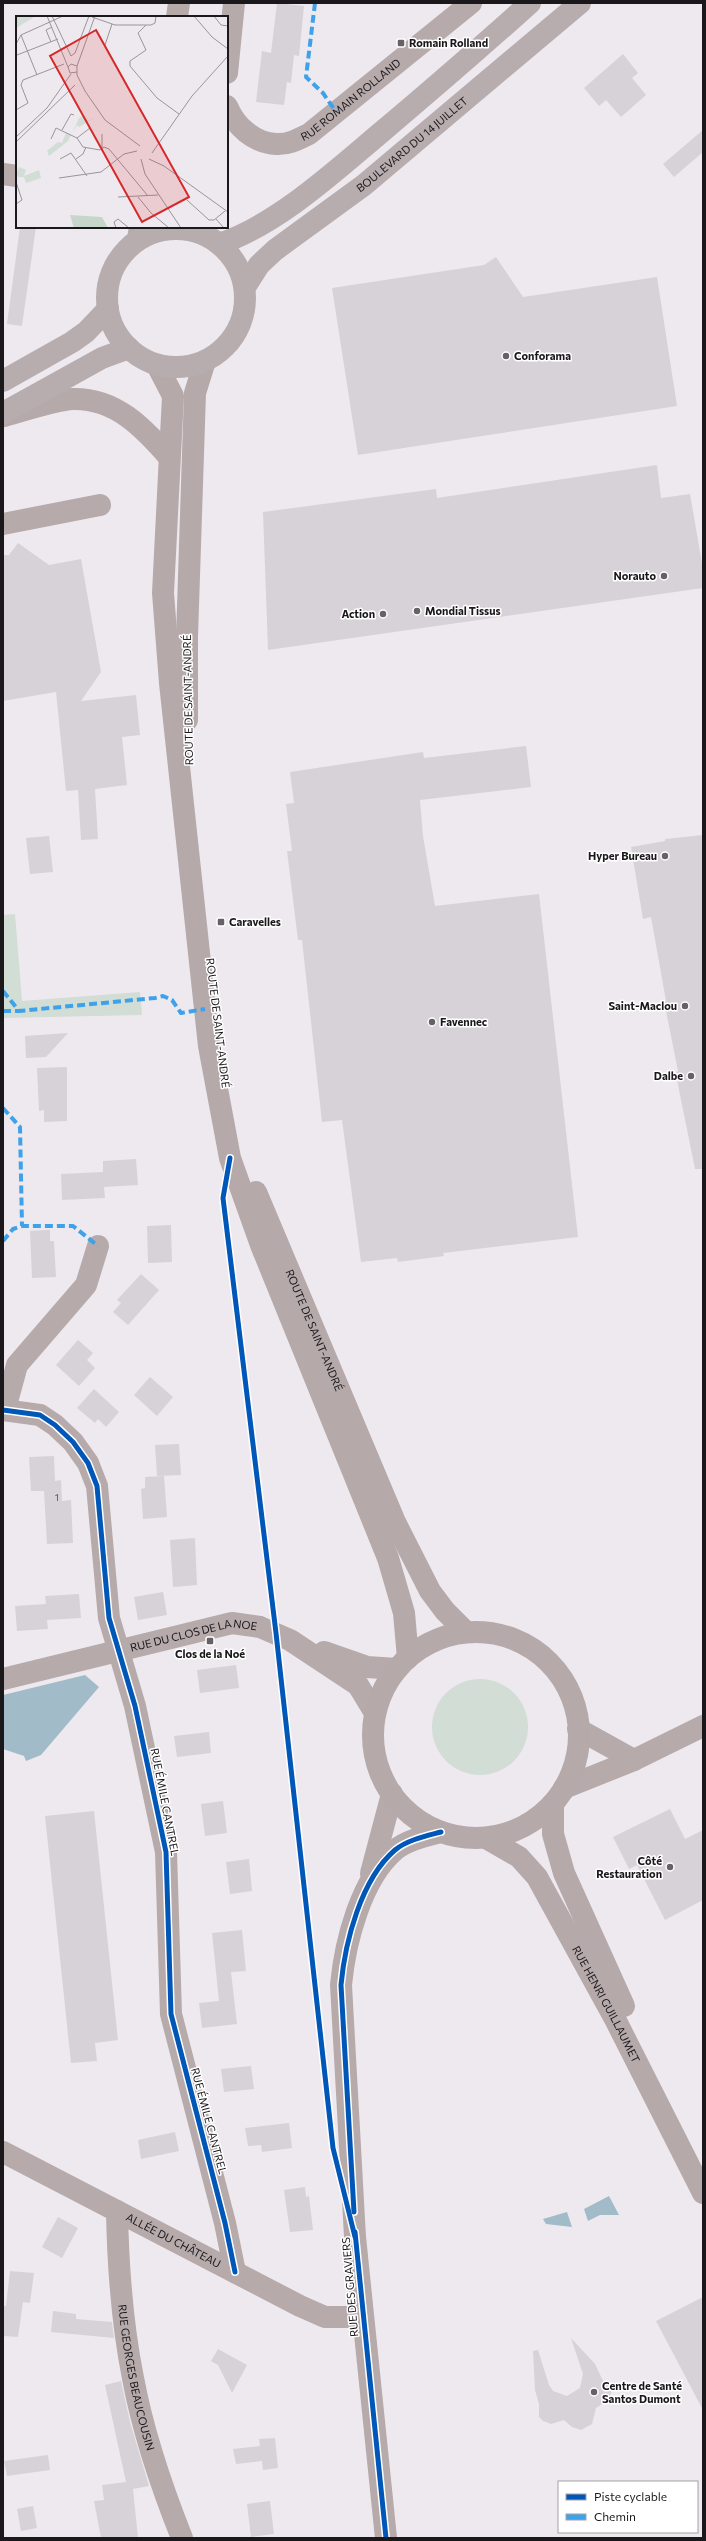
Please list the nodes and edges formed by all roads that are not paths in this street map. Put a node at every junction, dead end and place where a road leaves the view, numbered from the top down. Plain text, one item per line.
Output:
1 (178, 3) edge
2 (234, 3) edge
3 (471, 3) edge
4 (530, 3) edge
5 (580, 3) edge
6 (177, 16) edge
7 (228, 63) edge
8 (228, 109) edge
9 (3, 174) edge
10 (16, 176) edge
11 (190, 228) edge
12 (139, 233) edge
13 (218, 244) junction
14 (245, 287) junction
15 (108, 309) junction
16 (129, 348) junction
17 (205, 361) junction
18 (158, 367) junction
19 (3, 381) edge
20 (3, 413) edge
21 (3, 416) edge
22 (168, 457) junction
23 (100, 505) dead end
24 (3, 524) edge
25 (98, 1246) dead end
26 (4, 1410) edge
27 (466, 1632) junction
28 (290, 1640) junction
29 (117, 1651) junction
30 (402, 1664) junction
31 (3, 1679) edge
32 (375, 1714) junction
33 (703, 1726) edge
34 (578, 1728) junction
35 (634, 1760) junction
36 (392, 1794) junction
37 (558, 1796) junction
38 (441, 1832) junction
39 (486, 1838) junction
40 (365, 1894) junction
41 (3, 2152) edge
42 (703, 2167) edge
43 (703, 2193) edge
44 (117, 2212) junction
45 (235, 2272) junction
46 (362, 2317) junction
47 (182, 2538) edge
48 (386, 2538) edge

1 - 6 main road
2 - 7 street
3 - 8 street, RUE ROMAIN ROLLAND
4 - 13 main road
5 - 14 main road, BOULEVARD DU 14 JUILLET
9 - 10 street
11 - 12 main road
11 - 13 main road
12 - 15 main road
13 - 14 main road
14 - 17 main road
15 - 16 main road
15 - 19 main road
16 - 18 main road
16 - 20 main road
17 - 18 main road
17 - 27 main road, ROUTE DE SAINT-ANDRÉ
18 - 22 main road, ROUTE DE SAINT-ANDRÉ
21 - 22 main road
22 - 30 main road, ROUTE DE SAINT-ANDRÉ
23 - 24 street
25 - 26 street
26 - 29 street, RUE ÉMILE CANTREL
27 - 30 main road
27 - 34 main road
28 - 29 street, RUE DU CLOS DE LA NOE
28 - 30 street, RUE DU CLOS DE LA NOE
28 - 32 street, RUE DU CLOS DE LA NOE
29 - 31 street, RUE DU CLOS DE LA NOE
29 - 45 street, RUE ÉMILE CANTREL
30 - 32 main road
32 - 36 main road
33 - 35 street
34 - 35 street
34 - 37 main road
35 - 37 street
36 - 38 main road
36 - 40 street
37 - 39 main road
37 - 42 main road, RUE HENRI GUILLAUMET
38 - 39 main road
38 - 40 street
39 - 43 main road, RUE HENRI GUILLAUMET
40 - 46 street, RUE DES GRAVIERS
41 - 44 street, ALLÉE DU CHÂTEAU
44 - 45 street, ALLÉE DU CHÂTEAU
44 - 47 street, RUE GEORGES BEAUCOUSIN
45 - 46 street, ALLÉE DU CHÂTEAU
46 - 48 street, RUE DES GRAVIERS

